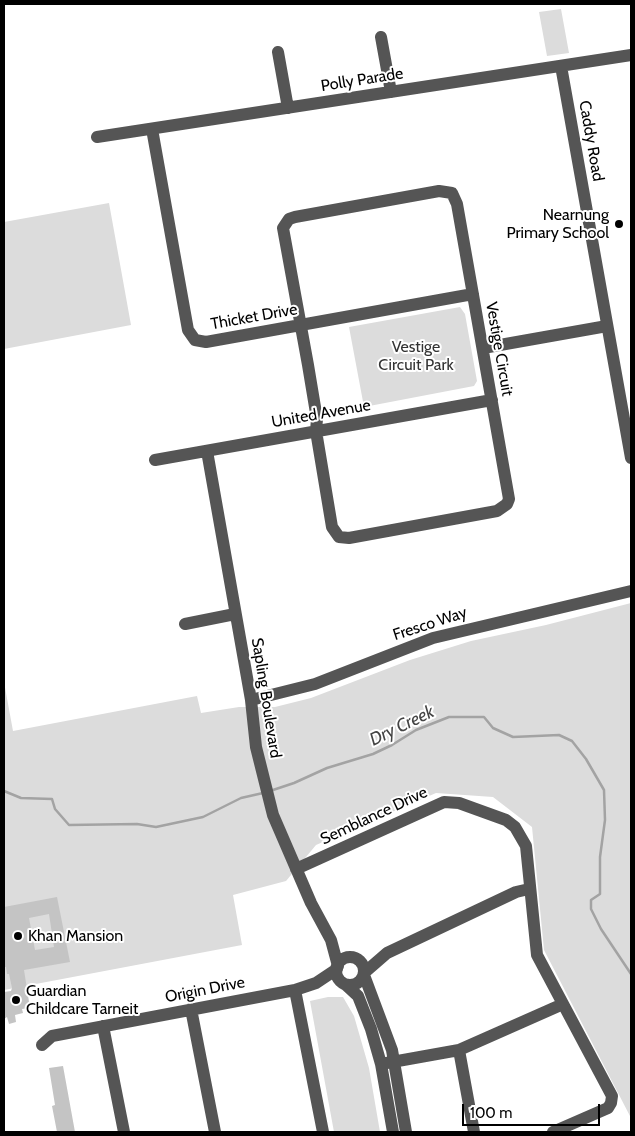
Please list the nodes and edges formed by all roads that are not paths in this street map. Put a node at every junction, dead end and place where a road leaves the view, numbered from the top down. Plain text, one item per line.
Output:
1 (381, 37) dead end
2 (278, 52) dead end
3 (631, 55) edge
4 (561, 66) junction
5 (391, 92) junction
6 (288, 108) junction
7 (152, 128) junction
8 (98, 137) dead end
9 (473, 294) junction
10 (299, 325) junction
11 (607, 326) junction
12 (483, 348) junction
13 (492, 400) junction
14 (316, 431) junction
15 (207, 450) junction
16 (631, 458) edge
17 (155, 460) dead end
18 (629, 590) edge
19 (235, 614) junction
20 (185, 624) dead end
21 (251, 700) junction
22 (296, 869) junction
23 (529, 889) junction
24 (331, 940) junction
25 (388, 953) junction
26 (356, 959) junction
27 (337, 968) junction
28 (364, 974) junction
29 (316, 983) junction
30 (344, 984) junction
31 (295, 990) junction
32 (563, 1004) junction
33 (192, 1009) junction
34 (103, 1026) junction
35 (42, 1045) dead end
36 (459, 1050) junction
37 (388, 1062) junction
38 (124, 1132) edge
39 (215, 1132) edge
40 (323, 1132) edge
41 (393, 1132) edge
42 (406, 1132) edge
43 (474, 1132) edge
44 (553, 1132) edge

1 - 5 street
2 - 6 street
3 - 4 street, Polly Parade
4 - 5 street, Polly Parade
4 - 11 street, Caddy Road
5 - 6 street, Polly Parade
6 - 7 street, Polly Parade
7 - 8 street, Polly Parade
7 - 10 street, Thicket Drive
9 - 10 street, Thicket Drive
9 - 10 street, Vestige Circuit
9 - 12 street, Vestige Circuit
10 - 14 street
11 - 12 street
11 - 16 street, Caddy Road
12 - 13 street, Vestige Circuit
13 - 14 street, United Avenue
13 - 14 street, Vestige Circuit
14 - 15 street, United Avenue
15 - 17 street, United Avenue
15 - 19 street, Sapling Boulevard
18 - 21 street, Fresco Way
19 - 20 street
19 - 21 street, Sapling Boulevard
21 - 22 street, Sapling Boulevard
22 - 23 street, Semblance Drive
22 - 24 street, Sapling Boulevard
23 - 25 street
23 - 32 street, Semblance Drive
24 - 26 street, Sapling Boulevard
24 - 27 street, Sapling Boulevard
25 - 26 street
25 - 28 street
26 - 27 street
26 - 28 street
27 - 29 street, Origin Drive
27 - 30 street
28 - 30 street
28 - 37 street
29 - 30 street, Origin Drive
29 - 31 street, Origin Drive
30 - 37 street
31 - 33 street, Origin Drive
31 - 40 street
32 - 36 street
32 - 44 street, Semblance Drive
33 - 34 street, Origin Drive
33 - 39 street
34 - 35 street, Origin Drive
34 - 38 street
36 - 37 street
36 - 43 street
37 - 41 street
37 - 42 street

